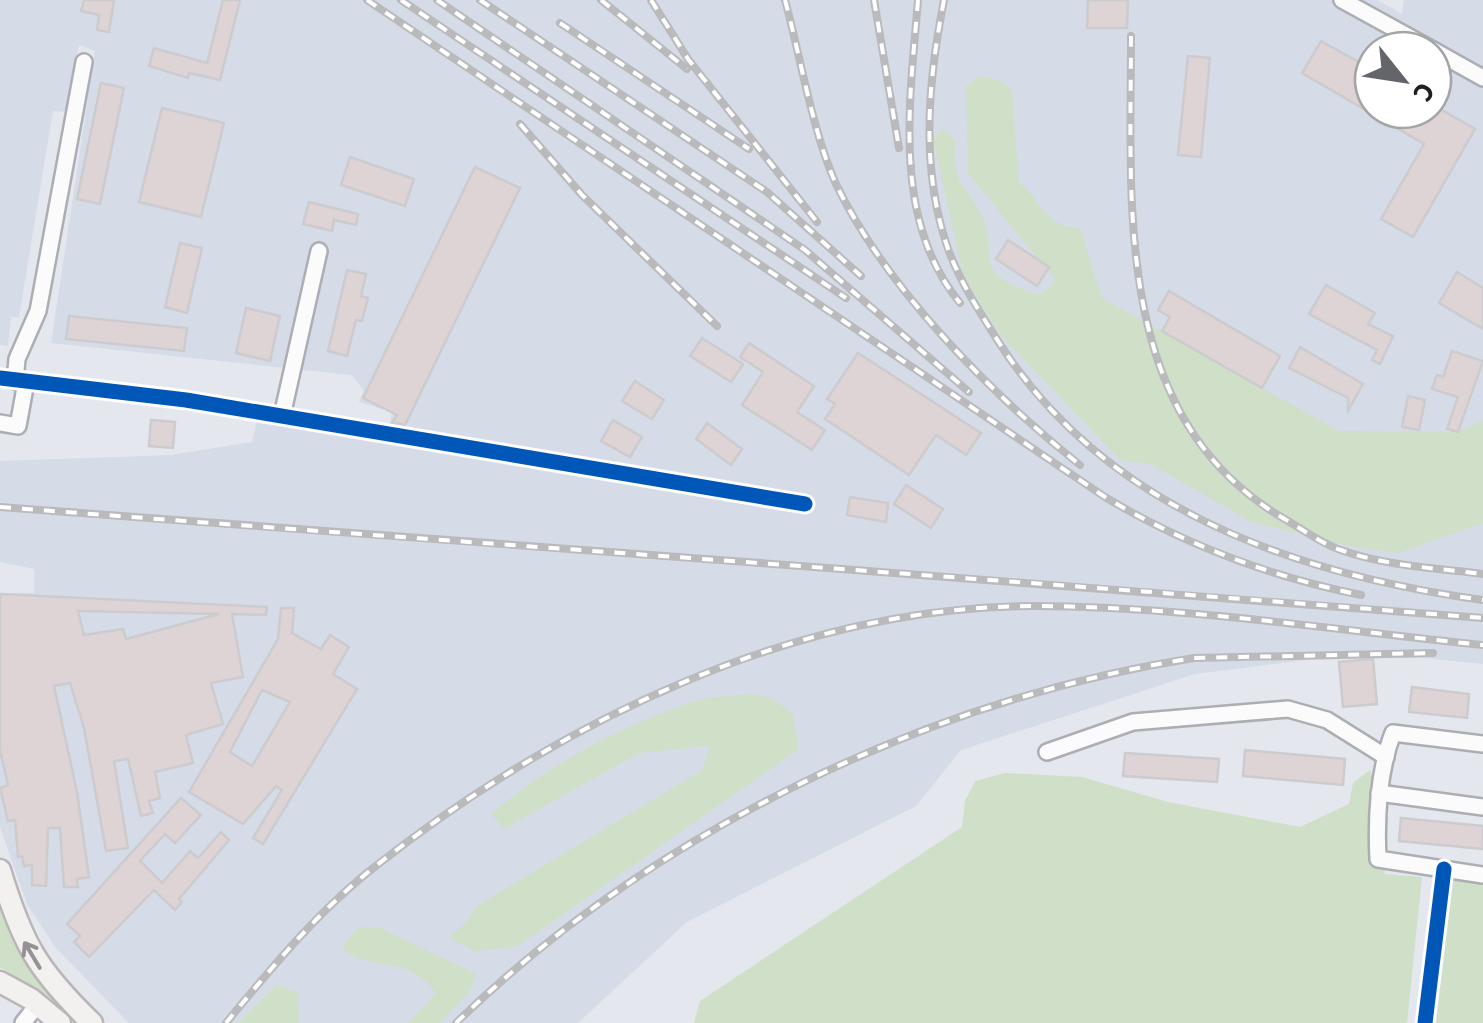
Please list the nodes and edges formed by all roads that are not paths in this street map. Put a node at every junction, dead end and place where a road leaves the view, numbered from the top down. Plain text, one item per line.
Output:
1 (1342, 0) edge
2 (1397, 30) edge
3 (1453, 61) edge
4 (84, 62) dead end
5 (1483, 78) edge
6 (319, 251) dead end
7 (14, 380) edge
8 (282, 416) junction
9 (0, 423) edge
10 (805, 504) dead end
11 (1483, 744) edge
12 (1047, 752) dead end
13 (1386, 757) junction
14 (1379, 793) junction
15 (1483, 807) edge
16 (1444, 869) junction
17 (0, 870) edge
18 (1483, 874) edge
19 (0, 982) edge
20 (38, 1004) junction
21 (23, 1023) edge
22 (60, 1023) edge
23 (92, 1023) edge
24 (1425, 1023) edge

1 - 2 street
3 - 5 street
4 - 7 street
6 - 8 street
7 - 8 street
7 - 9 street
8 - 10 street
11 - 13 street
12 - 13 street
13 - 14 street
14 - 15 street
14 - 16 street
16 - 18 street
16 - 24 street
23 -> 17 main road
19 - 20 main road
20 - 21 street
20 - 22 main road

